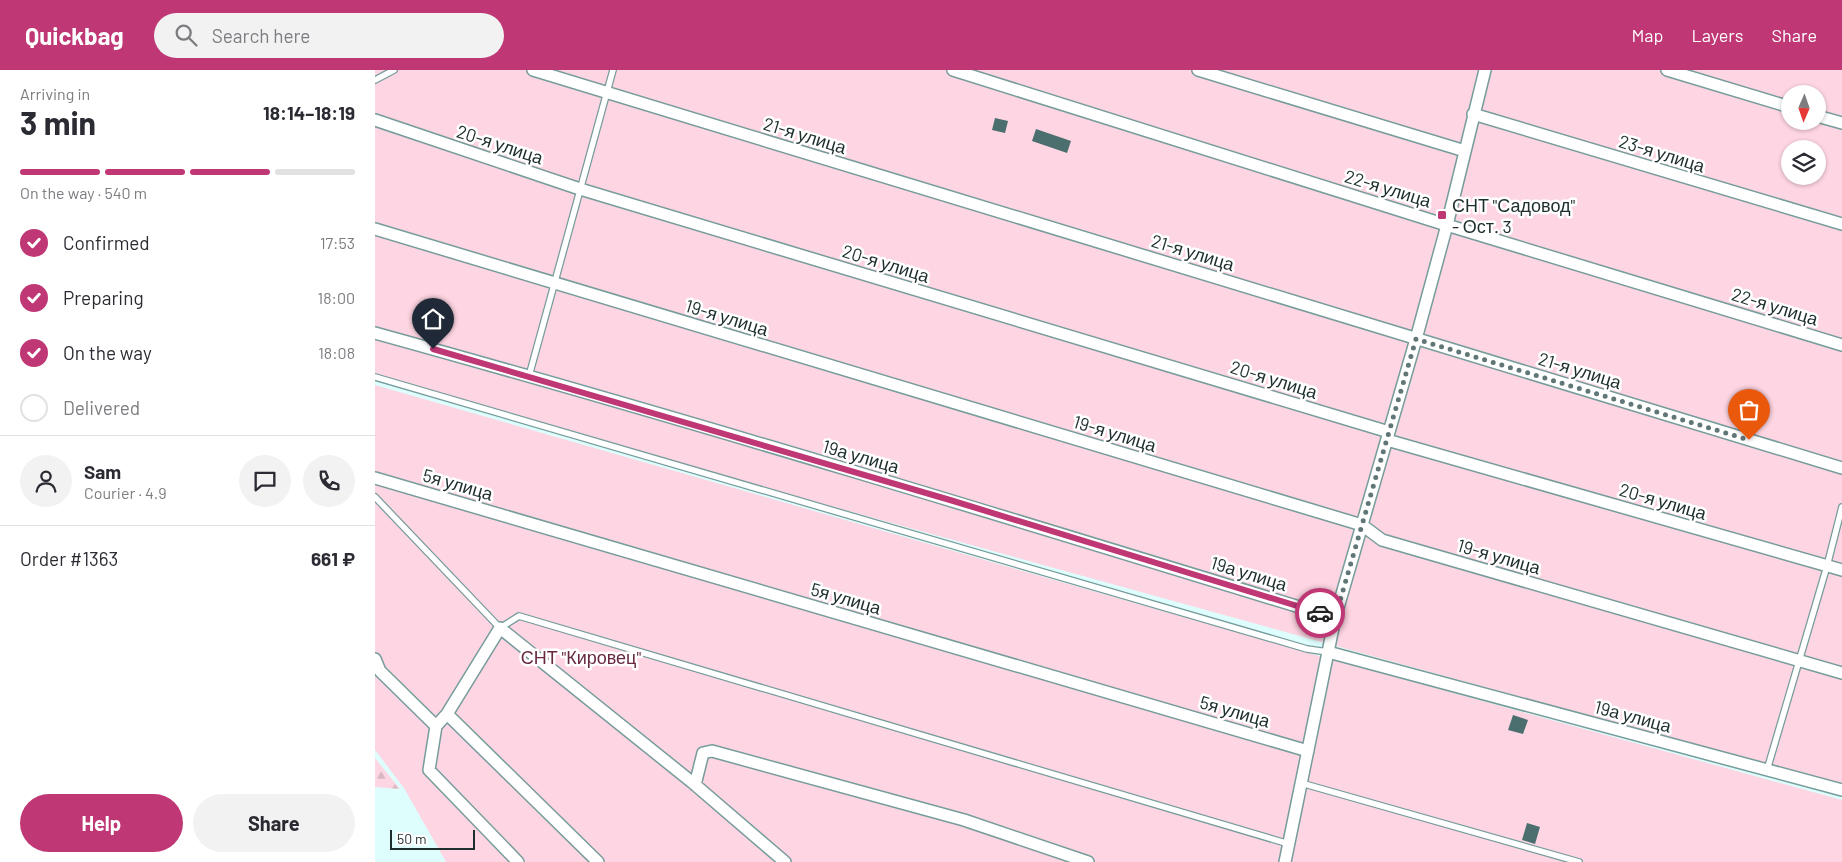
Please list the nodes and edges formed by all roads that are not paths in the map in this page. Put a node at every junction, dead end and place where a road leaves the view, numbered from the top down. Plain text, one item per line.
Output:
1 (394, 70) edge
2 (533, 70) edge
3 (613, 70) edge
4 (953, 70) edge
5 (1198, 70) edge
6 (1485, 70) edge
7 (1667, 70) edge
8 (375, 80) edge
9 (606, 92) junction
10 (1781, 104) edge
11 (1473, 114) junction
12 (1826, 119) edge
13 (375, 120) edge
14 (1842, 123) edge
15 (1465, 151) junction
16 (580, 189) junction
17 (1842, 224) edge
18 (1447, 225) junction
19 (375, 229) edge
20 (554, 283) junction
21 (375, 333) edge
22 (1416, 339) junction
23 (1842, 345) edge
24 (529, 376) junction
25 (375, 377) edge
26 (1388, 436) junction
27 (1842, 468) edge
28 (375, 478) edge
29 (375, 496) edge
30 (1842, 507) edge
31 (1362, 525) junction
32 (1827, 566) junction
33 (1842, 570) edge
34 (1335, 618) junction
35 (500, 628) junction
36 (1328, 652) junction
37 (375, 659) edge
38 (1799, 661) junction
39 (1842, 673) edge
40 (447, 714) junction
41 (436, 726) junction
42 (1308, 751) junction
43 (1767, 770) junction
44 (1301, 783) junction
45 (695, 785) junction
46 (1842, 790) edge
47 (1289, 844) junction
48 (519, 862) edge
49 (597, 862) edge
50 (785, 862) edge
51 (1088, 862) edge
52 (1285, 862) edge
53 (1579, 862) edge

1 - 8 lane
2 - 9 street, 21-я улица
3 - 9 lane
4 - 18 street, 22-я улица
5 - 15 street
6 - 11 street
7 - 10 street
9 - 16 lane
9 - 22 street, 21-я улица
11 - 15 street
11 - 17 street, 23-я улица
12 - 14 street
13 - 16 street, 20-я улица
15 - 18 street
16 - 20 lane
16 - 26 street, 20-я улица
18 - 22 street
18 - 23 street, 22-я улица
19 - 20 street, 19-я улица
20 - 24 lane
20 - 31 street, 19-я улица
21 - 24 street, 19а улица
22 - 26 street
22 - 27 street, 21-я улица
24 - 34 street, 19а улица
25 - 36 lane
26 - 31 street
26 - 32 street, 20-я улица
28 - 42 street, 5я улица
29 - 35 lane
30 - 32 lane
31 - 34 street
31 - 38 street, 19-я улица
32 - 33 street, 20-я улица
32 - 38 lane
34 - 36 street
35 - 40 street
35 - 45 street
35 - 47 lane
36 - 42 street
36 - 43 street, 19а улица
37 - 41 street
38 - 39 street, 19-я улица
38 - 43 lane
40 - 41 street
40 - 49 street
41 - 48 street
42 - 44 street
43 - 46 street, 19а улица
44 - 47 street
44 - 53 lane
45 - 50 street
45 - 51 street
47 - 52 street

